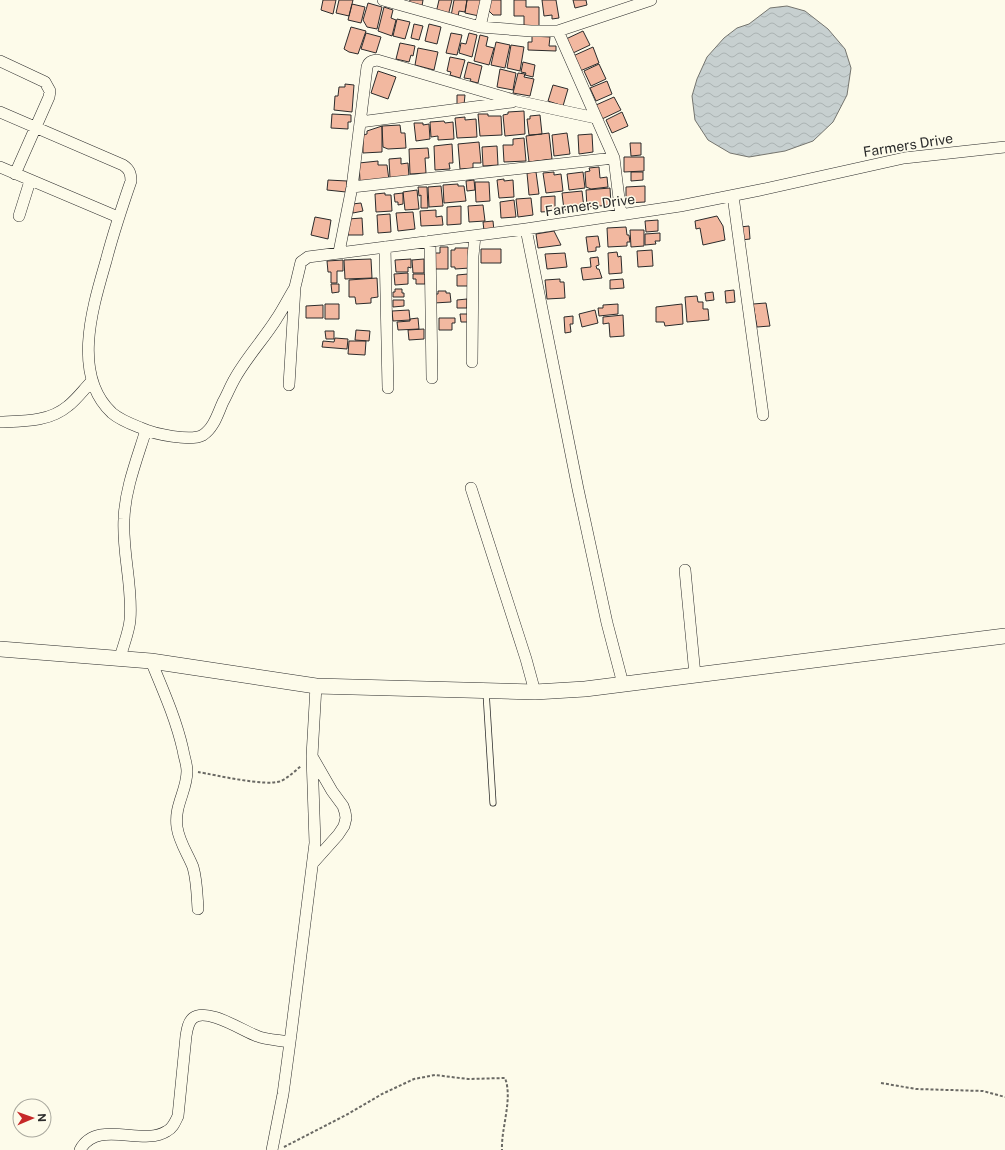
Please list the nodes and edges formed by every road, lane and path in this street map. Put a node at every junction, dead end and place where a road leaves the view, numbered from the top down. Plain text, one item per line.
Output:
1 (382, 0) edge
2 (486, 0) edge
3 (651, 0) edge
4 (480, 27) junction
5 (558, 31) junction
6 (0, 61) edge
7 (517, 101) junction
8 (0, 112) edge
9 (596, 118) junction
10 (360, 122) junction
11 (36, 127) junction
12 (1005, 148) edge
13 (614, 158) junction
14 (0, 167) edge
15 (15, 174) junction
16 (30, 180) junction
17 (352, 187) junction
18 (733, 196) junction
19 (621, 215) junction
20 (19, 216) dead end
21 (118, 217) junction
22 (526, 229) junction
23 (475, 236) junction
24 (430, 242) junction
25 (385, 247) junction
26 (339, 252) junction
27 (295, 287) junction
28 (472, 362) dead end
29 (432, 378) dead end
30 (92, 381) junction
31 (289, 385) dead end
32 (388, 388) dead end
33 (764, 415) dead end
34 (0, 422) edge
35 (146, 430) junction
36 (471, 488) dead end
37 (684, 570) dead end
38 (1005, 636) edge
39 (0, 649) edge
40 (120, 658) junction
41 (151, 661) junction
42 (695, 675) junction
43 (623, 684) junction
44 (316, 686) junction
45 (486, 691) junction
46 (535, 692) junction
47 (312, 756) junction
48 (187, 770) junction
49 (492, 803) dead end
50 (313, 863) junction
51 (198, 909) dead end
52 (290, 1042) junction
53 (881, 1083) dead end
54 (1005, 1097) edge
55 (80, 1150) edge
56 (272, 1150) edge
57 (277, 1150) edge
58 (502, 1150) edge

1 - 4 street
2 - 4 street
3 - 5 street
4 - 5 street
5 - 9 street
6 - 11 street
7 - 9 street
7 - 10 street
7 - 10 street
8 - 11 street
9 - 13 street
10 - 17 street
11 - 15 street
11 - 21 street
12 - 18 street, Farmers Drive
13 - 17 street
13 - 19 street
14 - 15 street
15 - 16 street
16 - 20 street
16 - 21 street
17 - 26 street
18 - 19 street, Farmers Drive
18 - 33 street
19 - 22 street, Farmers Drive
21 - 30 street
22 - 23 street, Farmers Drive
22 - 43 street
23 - 24 street, Farmers Drive
23 - 28 street
24 - 25 street, Farmers Drive
24 - 29 street
25 - 26 street, Farmers Drive
25 - 32 street
26 - 27 street, Farmers Drive
27 - 31 street, Farmers Drive
27 - 35 street
30 - 34 street
30 - 35 street
35 - 40 street
36 - 46 street
37 - 42 street
38 - 42 street
39 - 40 street
40 - 41 street
41 - 44 street
41 - 48 street
42 - 43 street
43 - 46 street
44 - 45 street
44 - 47 street
45 - 46 street
45 - 49 lane
47 - 48 path
47 - 50 street
47 - 50 street
48 - 51 street
50 - 52 street
52 - 55 street
52 - 56 street
53 - 54 path
57 - 58 path

